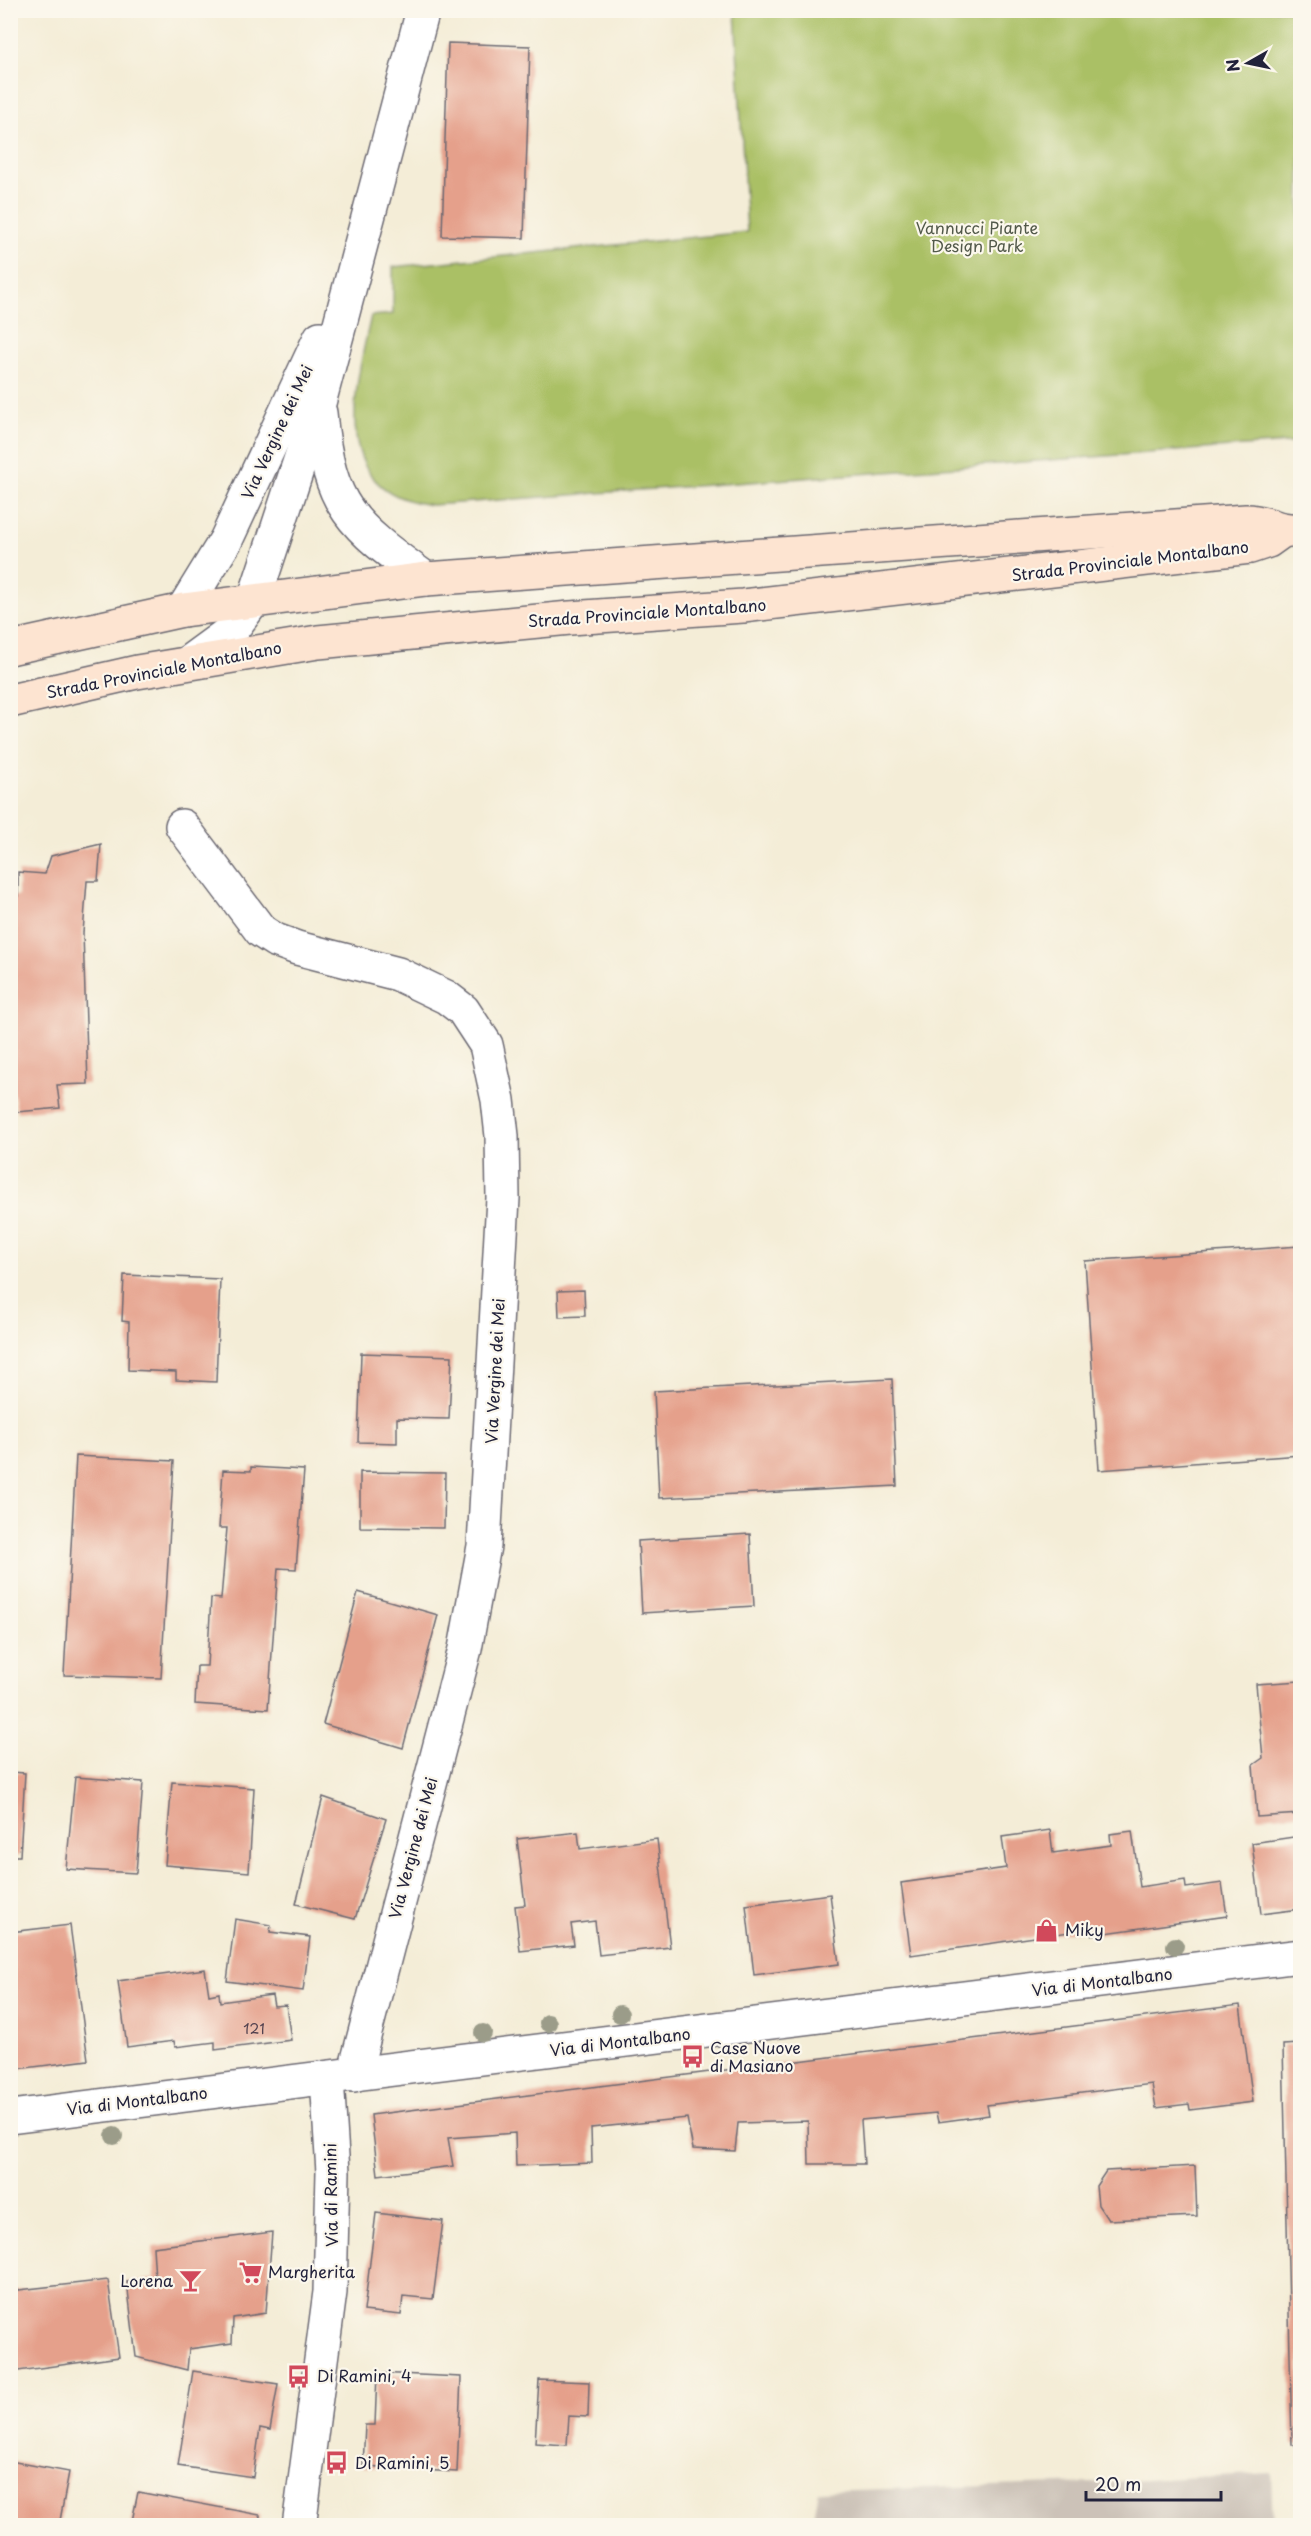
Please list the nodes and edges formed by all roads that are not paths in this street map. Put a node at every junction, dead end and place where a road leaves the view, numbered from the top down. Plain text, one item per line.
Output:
1 (423, 10) edge
2 (361, 249) junction
3 (319, 403) junction
4 (1291, 531) edge
5 (426, 579) junction
6 (254, 600) junction
7 (183, 610) junction
8 (10, 648) edge
9 (190, 661) junction
10 (10, 701) edge
11 (182, 826) dead end
12 (1300, 1956) edge
13 (341, 2077) junction
14 (10, 2117) edge
15 (299, 2526) edge

1 - 2 street, Via Vergine dei Mei
2 - 3 street, Via Vergine dei Mei
2 - 7 street, Via Vergine dei Mei
3 - 5 street, Via Vergine dei Mei
3 - 6 street, Via Vergine dei Mei
4 - 5 main road, Strada Provinciale Montalbano
4 - 9 main road, Strada Provinciale Montalbano
5 - 6 main road, Strada Provinciale Montalbano
6 - 7 main road, Strada Provinciale Montalbano
6 - 9 street, Via Vergine dei Mei
7 - 8 main road, Strada Provinciale Montalbano
9 - 10 main road, Strada Provinciale Montalbano
11 - 13 street, Via Vergine dei Mei
12 - 13 street, Via di Montalbano
13 - 14 street, Via di Montalbano
13 - 15 street, Via di Ramini

